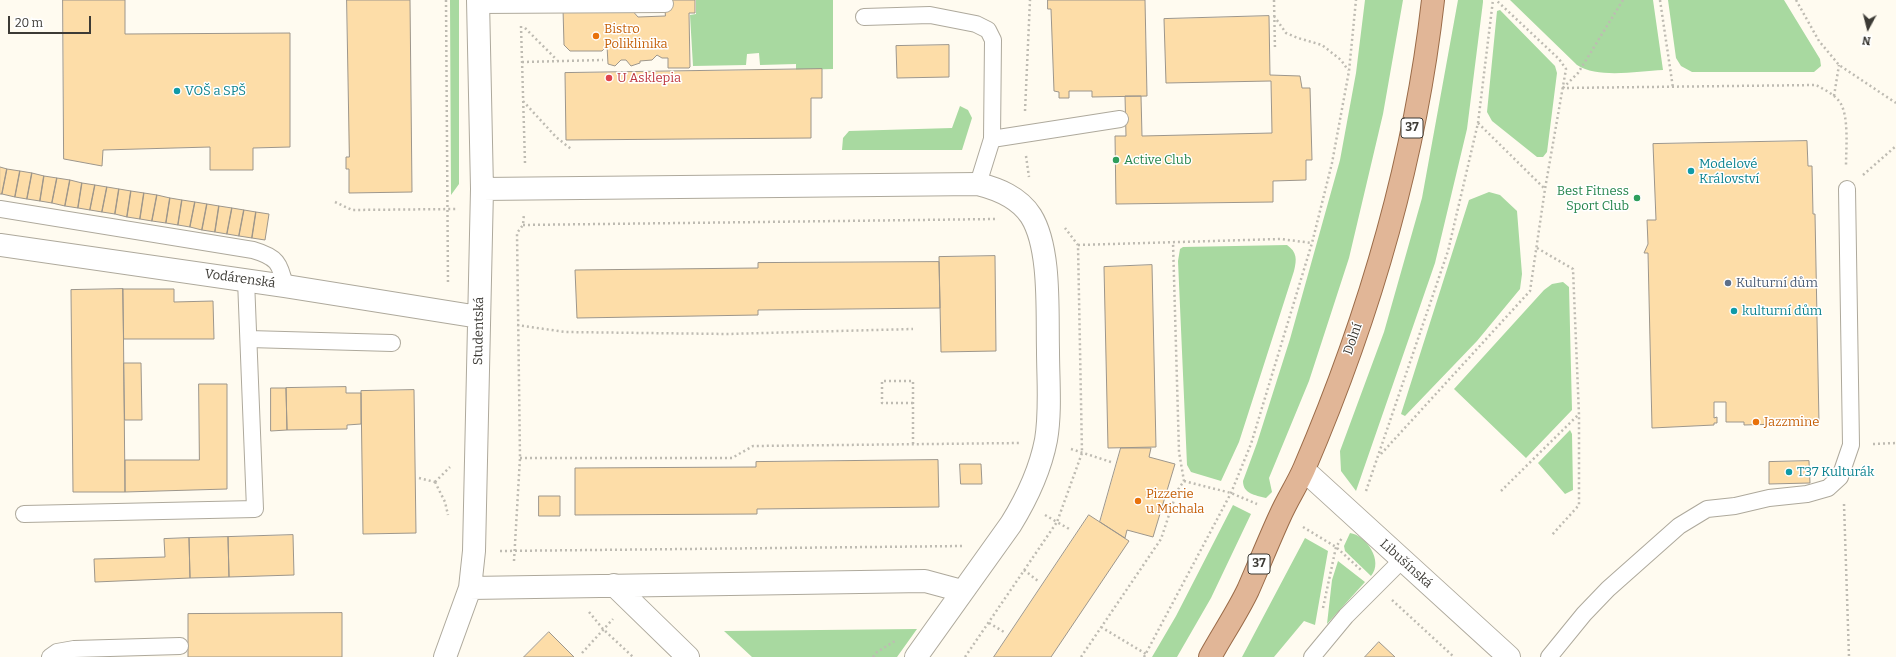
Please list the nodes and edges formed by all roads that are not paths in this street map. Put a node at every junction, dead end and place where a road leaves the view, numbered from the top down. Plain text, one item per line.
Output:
1 (1433, 0) edge
2 (478, 3) edge
3 (665, 4) dead end
4 (864, 17) dead end
5 (1120, 119) dead end
6 (992, 139) junction
7 (978, 184) junction
8 (482, 189) junction
9 (1847, 189) road end
10 (0, 209) edge
11 (0, 246) edge
12 (246, 280) junction
13 (285, 286) junction
14 (479, 317) junction
15 (249, 339) junction
16 (392, 343) dead end
17 (1304, 470) junction
18 (24, 514) dead end
19 (1402, 560) junction
20 (614, 585) junction
21 (470, 588) junction
22 (962, 591) junction
23 (180, 646) dead end
24 (50, 657) edge
25 (445, 657) edge
26 (688, 657) edge
27 (916, 657) edge
28 (1210, 657) edge
29 (1312, 657) edge
30 (1508, 657) edge
31 (1549, 657) edge

1 - 17 main road, Dolní / 37
2 - 3 lane
2 - 8 street, Studentská
4 - 6 lane
5 - 6 lane
6 - 7 lane
7 - 8 street
7 - 22 street
8 - 14 street, Studentská
9 - 31 lane
10 - 13 lane
11 - 12 street, Vodárenská
12 - 13 street, Vodárenská
12 - 15 lane
13 - 14 street, Vodárenská
14 - 21 street, Studentská
15 - 16 lane
15 - 18 lane
17 - 19 street, Libušínská
17 - 28 main road, Dolní / 37
19 - 29 lane
19 - 30 street, Libušínská
20 - 21 street
20 - 22 street
20 - 26 street
21 - 25 street, Studentská
22 - 27 street
23 - 24 lane

